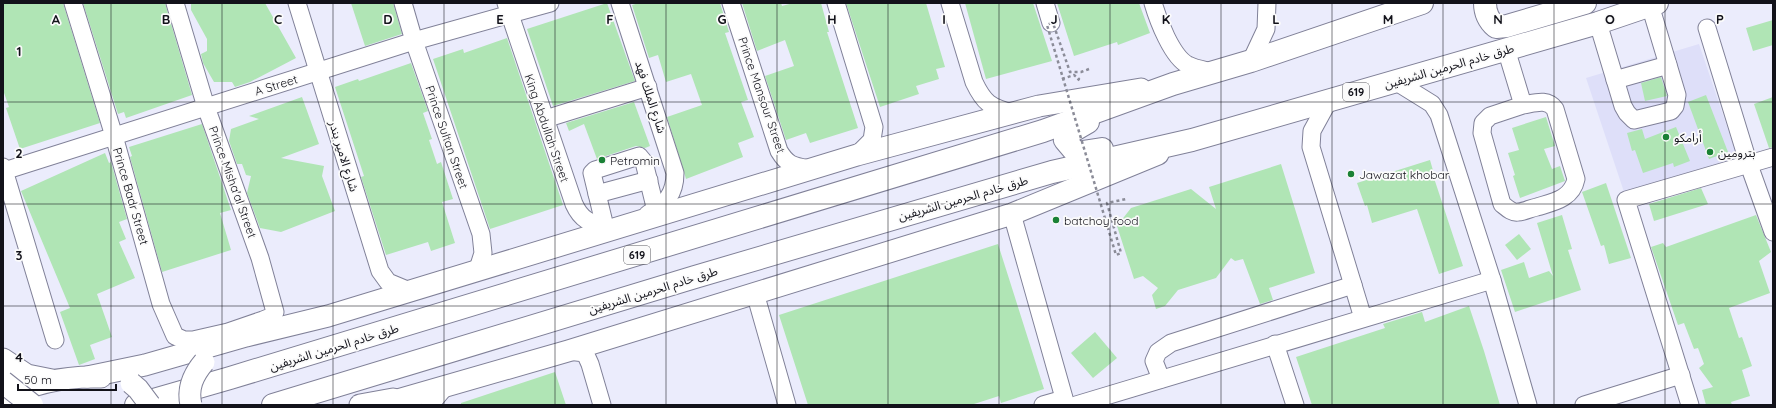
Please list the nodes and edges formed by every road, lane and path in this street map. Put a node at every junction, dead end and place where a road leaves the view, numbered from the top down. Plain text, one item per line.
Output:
1 (73, 3) edge
2 (175, 3) edge
3 (297, 3) edge
4 (403, 3) edge
5 (550, 3) edge
6 (620, 3) edge
7 (731, 3) edge
8 (836, 3) edge
9 (950, 3) edge
10 (1153, 3) edge
11 (1267, 3) edge
12 (1422, 3) edge
13 (1485, 3) edge
14 (1585, 3) edge
15 (1653, 4) edge
16 (508, 9) edge
17 (1048, 13) edge
18 (1598, 23) junction
19 (1707, 28) dead end
20 (414, 41) junction
21 (1506, 49) junction
22 (1251, 61) junction
23 (1668, 65) junction
24 (1089, 69) dead end
25 (319, 72) junction
26 (1213, 72) junction
27 (1615, 80) junction
28 (1395, 81) junction
29 (1173, 84) junction
30 (648, 87) junction
31 (1361, 91) junction
32 (1129, 100) junction
33 (1329, 100) junction
34 (1523, 105) junction
35 (206, 108) junction
36 (1012, 113) junction
37 (545, 119) junction
38 (114, 136) junction
39 (1192, 140) junction
40 (857, 155) junction
41 (1773, 157) edge
42 (1749, 165) junction
43 (810, 168) junction
44 (4, 169) edge
45 (649, 180) junction
46 (597, 194) junction
47 (1126, 199) dead end
48 (656, 213) junction
49 (1012, 214) junction
50 (608, 229) junction
51 (1773, 232) edge
52 (477, 272) junction
53 (1492, 280) junction
54 (1353, 285) junction
55 (412, 292) junction
56 (755, 293) junction
57 (328, 316) junction
58 (1363, 318) junction
59 (228, 332) joint
60 (55, 340) dead end
61 (1275, 344) junction
62 (568, 351) junction
63 (3, 359) edge
64 (1681, 375) junction
65 (87, 377) junction
66 (1161, 379) junction
67 (52, 380) junction
68 (445, 387) junction
69 (4, 397) edge
70 (407, 397) junction
71 (1069, 403) edge
72 (32, 405) edge
73 (136, 405) edge
74 (150, 405) edge
75 (191, 405) edge
76 (273, 405) edge
77 (360, 405) edge
78 (380, 405) edge
79 (430, 405) edge
80 (602, 405) edge
81 (787, 405) edge
82 (1043, 405) edge
83 (1295, 405) edge
84 (1528, 405) edge
85 (1584, 405) edge
86 (1690, 405) edge

1 - 38 street, Prince Badr Street
2 - 35 street, Prince Misha'al Street
3 - 25 street, شارع الامير بندر
4 - 20 street, Prince Sultan Street
5 - 16 street, A Street
6 - 30 street, شارع الملك فهد
7 - 43 street, Prince Mansour Street
8 - 40 street
9 - 36 street
10 - 26 street
11 - 22 street
12 - 22 highway, طرق خادم الحرمين الشريفين / 619
13 - 14 highway
15 - 18 highway, طرق خادم الحرمين الشريفين / 619
15 - 23 street
16 - 20 street, A Street
16 - 37 street, King Abdullah Street
17 - 24 path, bridge
17 - 47 path, bridge
18 - 21 highway, طرق خادم الحرمين الشريفين / 619
18 - 27 street
19 - 42 street
20 - 25 street, A Street
20 - 52 street, Prince Sultan Street
21 - 28 highway, طرق خادم الحرمين الشريفين / 619
21 - 34 street
22 - 26 highway, طرق خادم الحرمين الشريفين / 619
23 - 27 street
23 - 27 street
25 - 35 street, A Street
25 - 55 street, شارع الامير بندر
26 - 29 highway, طرق خادم الحرمين الشريفين / 619
28 - 31 highway, طرق خادم الحرمين الشريفين / 619
28 - 53 street
29 - 32 highway, طرق خادم الحرمين الشريفين / 619
29 - 36 main road
30 - 37 street
30 - 48 street, شارع الملك فهد
31 - 32 highway
31 - 33 highway, طرق خادم الحرمين الشريفين / 619
32 - 73 highway, طرق خادم الحرمين الشريفين / 619
33 - 39 highway, طرق خادم الحرمين الشريفين / 619
33 - 54 street
34 - 34 street
35 - 38 street, A Street
35 - 59 street, Prince Misha'al Street
36 - 40 main road
37 - 50 street, King Abdullah Street
38 - 44 street, A Street
38 - 59 street, Prince Badr Street
39 - 49 main road
39 - 76 highway, طرق خادم الحرمين الشريفين / 619
40 - 43 main road
41 - 42 street
42 - 51 street
42 - 64 street
43 - 48 main road
44 - 60 street
45 - 46 street
45 - 46 street
45 - 48 street
46 - 50 street
48 - 50 main road
49 - 56 main road
49 - 71 street
50 - 52 main road
52 - 55 main road
53 - 58 street
53 - 84 street
54 - 58 street
54 - 66 street
55 - 57 main road
56 - 62 main road
56 - 81 street
57 - 65 main road
57 - 75 main road, bridge
58 - 61 street
61 - 66 street
61 - 83 street
62 - 68 main road
62 - 80 street
63 - 67 main road
64 - 85 street
64 - 86 street
65 - 67 main road
65 - 74 main road, bridge
66 - 71 street
67 - 69 main road
68 - 70 main road
68 - 79 street
69 - 72 highway, bridge
70 - 77 main road
70 - 78 main road
71 - 82 street

